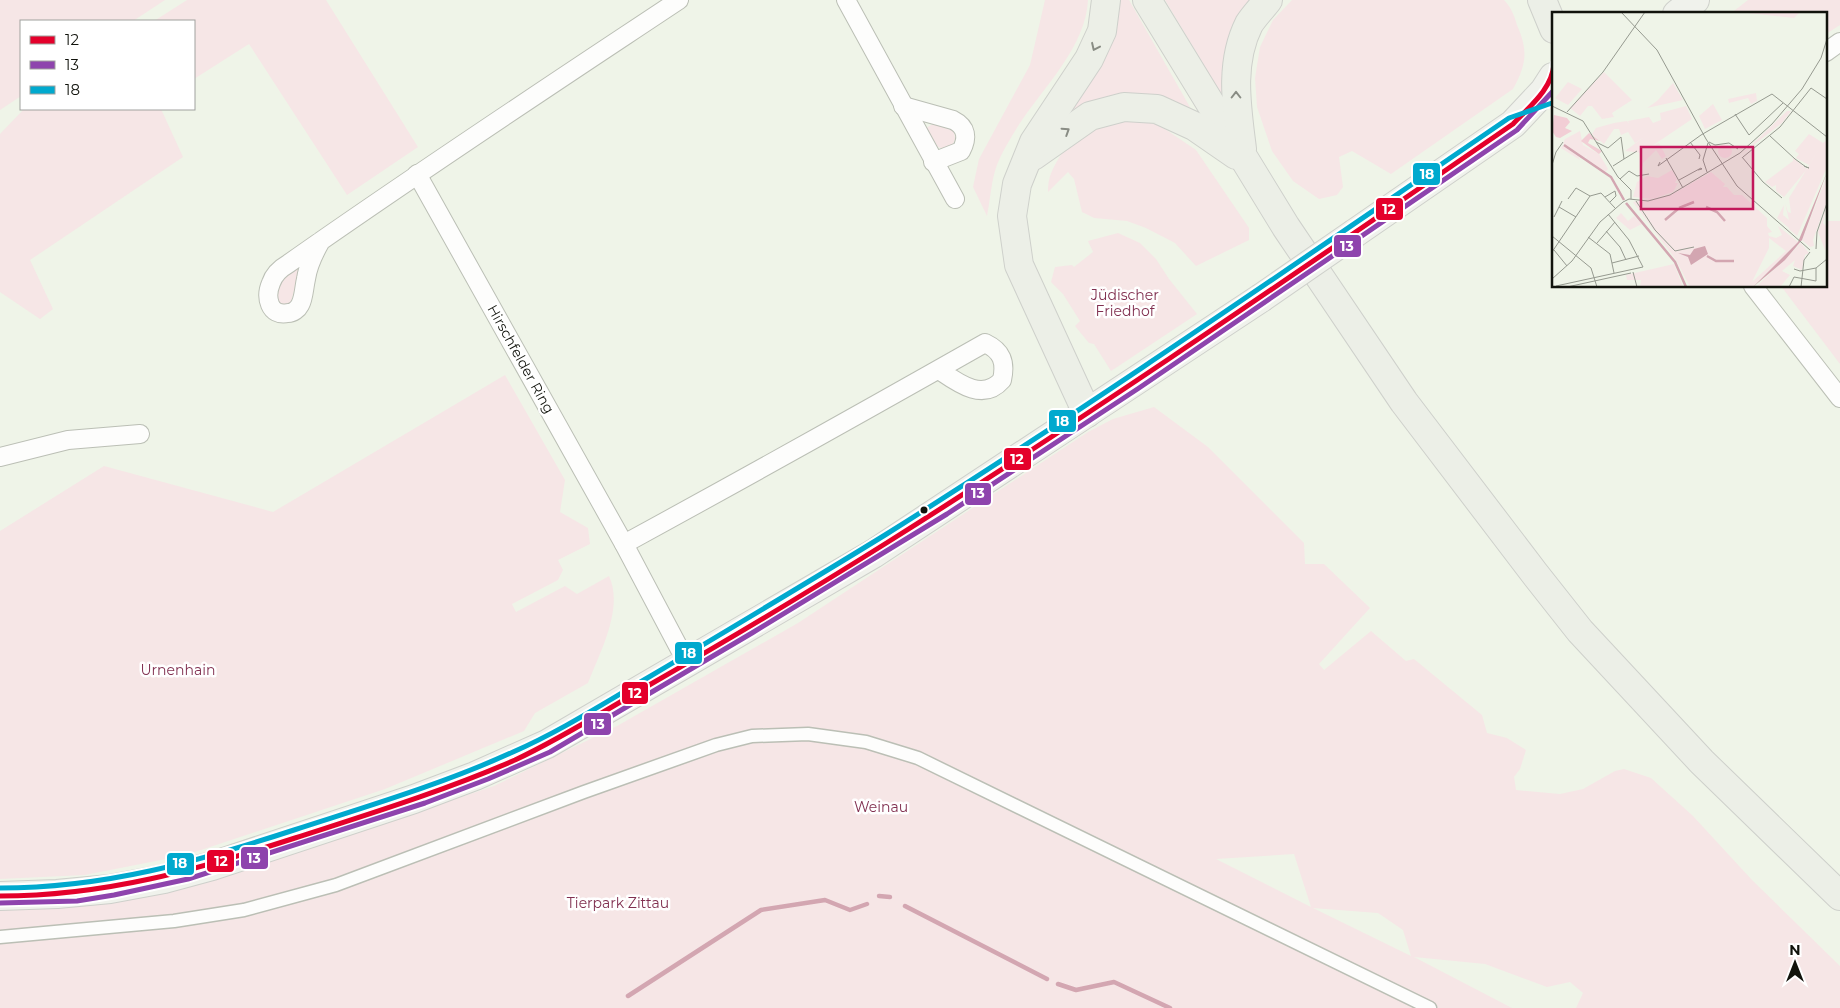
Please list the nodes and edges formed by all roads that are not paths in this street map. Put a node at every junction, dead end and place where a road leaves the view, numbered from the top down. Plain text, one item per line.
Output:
1 (679, 0) edge
2 (846, 0) edge
3 (1106, 0) edge
4 (1147, 0) edge
5 (1268, 0) edge
6 (1543, 0) edge
7 (1559, 12) edge
8 (1552, 24) edge
9 (1840, 42) edge
10 (1828, 51) edge
11 (1552, 75) edge
12 (904, 106) junction
13 (1552, 111) edge
14 (1513, 124) junction
15 (1027, 160) junction
16 (1244, 160) junction
17 (933, 162) junction
18 (417, 174) junction
19 (954, 199) dead end
20 (321, 241) dead end
21 (1754, 288) edge
22 (938, 370) dead end
23 (1840, 398) edge
24 (1087, 413) junction
25 (140, 434) dead end
26 (0, 457) edge
27 (624, 544) junction
28 (687, 663) junction
29 (0, 896) edge
30 (1840, 896) edge
31 (0, 937) edge
32 (1430, 1008) edge

1 - 18 street
2 - 12 street
3 -> 15 highway
4 - 16 highway
16 -> 5 highway
6 - 7 highway
6 - 8 highway
9 - 10 street
11 - 14 main road
12 - 17 street
12 - 17 street
13 - 14 main road
14 - 24 main road, bridge
15 -> 16 highway
15 - 24 highway
16 - 30 highway
17 - 19 street
18 - 20 street
18 - 27 street, Hirschfelder Ring
21 - 23 street
22 - 27 street
24 - 28 main road
25 - 26 street
27 - 28 street, Hirschfelder Ring
28 - 29 main road
31 - 32 street

